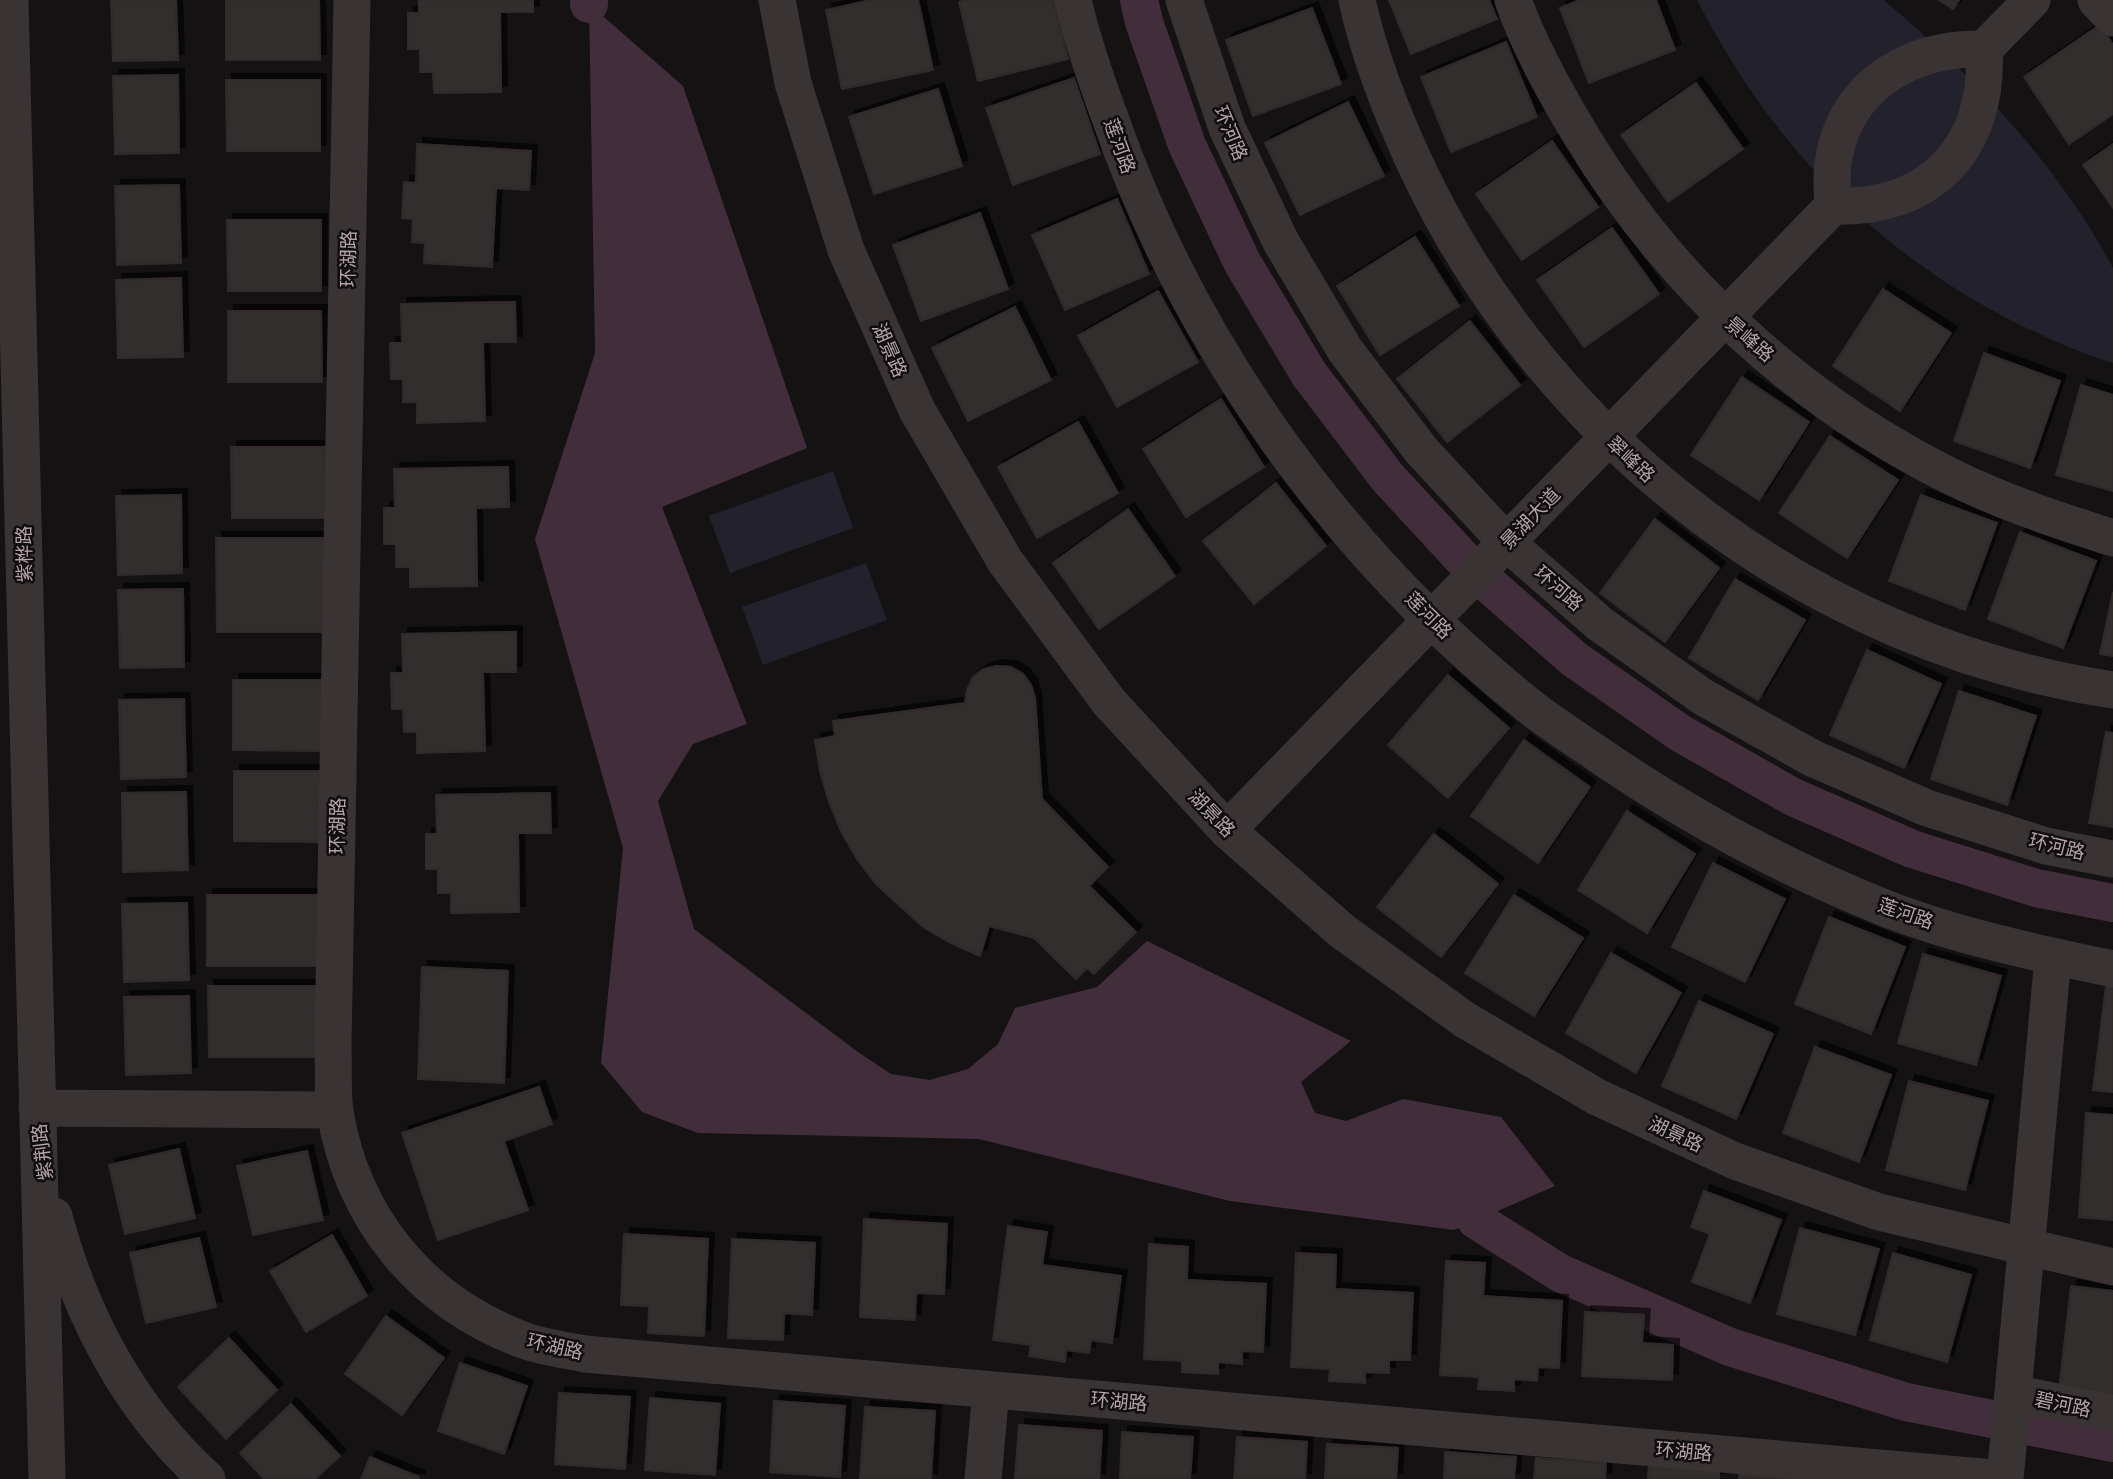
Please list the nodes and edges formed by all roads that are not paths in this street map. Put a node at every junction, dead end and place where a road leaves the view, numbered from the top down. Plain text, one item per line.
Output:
1 (10, 0) edge
2 (352, 0) edge
3 (777, 0) edge
4 (1073, 0) edge
5 (1184, 0) edge
6 (1357, 0) edge
7 (1513, 0) edge
8 (2032, 0) edge
9 (2096, 0) edge
10 (2113, 19) edge
11 (1984, 50) junction
12 (1833, 206) junction
13 (1724, 317) junction
14 (1608, 438) junction
15 (2113, 538) edge
16 (1506, 542) junction
17 (1431, 620) junction
18 (2113, 690) edge
19 (1227, 830) junction
20 (2113, 859) edge
21 (2053, 957) junction
22 (2113, 969) edge
23 (37, 1108) junction
24 (335, 1110) junction
25 (2026, 1248) junction
26 (2113, 1267) edge
27 (991, 1390) junction
28 (2013, 1393) junction
29 (2113, 1414) edge
30 (47, 1479) edge
31 (206, 1479) edge
32 (983, 1479) edge
33 (2005, 1479) edge

1 - 23 street, 紫桦路
2 - 24 street, 环湖路
3 - 19 street, 湖景路
4 - 17 street, 莲河路
5 - 16 street, 环河路
6 - 14 street, 翠峰路
7 - 13 street, 景峰路
8 - 11 street
9 - 10 street
11 - 12 street
11 - 12 street
12 - 13 street, 景湖大道
13 - 14 street, 景湖大道
13 - 15 street, 景峰路
14 - 16 street, 景湖大道
14 - 18 street, 翠峰路
16 - 17 street, 景湖大道
16 - 20 street, 环河路
17 - 19 street, 景湖大道
17 - 21 street, 莲河路
19 - 25 street, 湖景路
21 - 22 street, 莲河路
21 - 25 street
23 - 24 street
23 - 30 street, 紫荆路
23 - 31 street, 紫荆路
24 - 27 street, 环湖路
25 - 26 street, 湖景路
25 - 28 street
27 - 32 street
27 - 33 street, 环湖路
28 - 29 street, 碧河路
28 - 33 street

